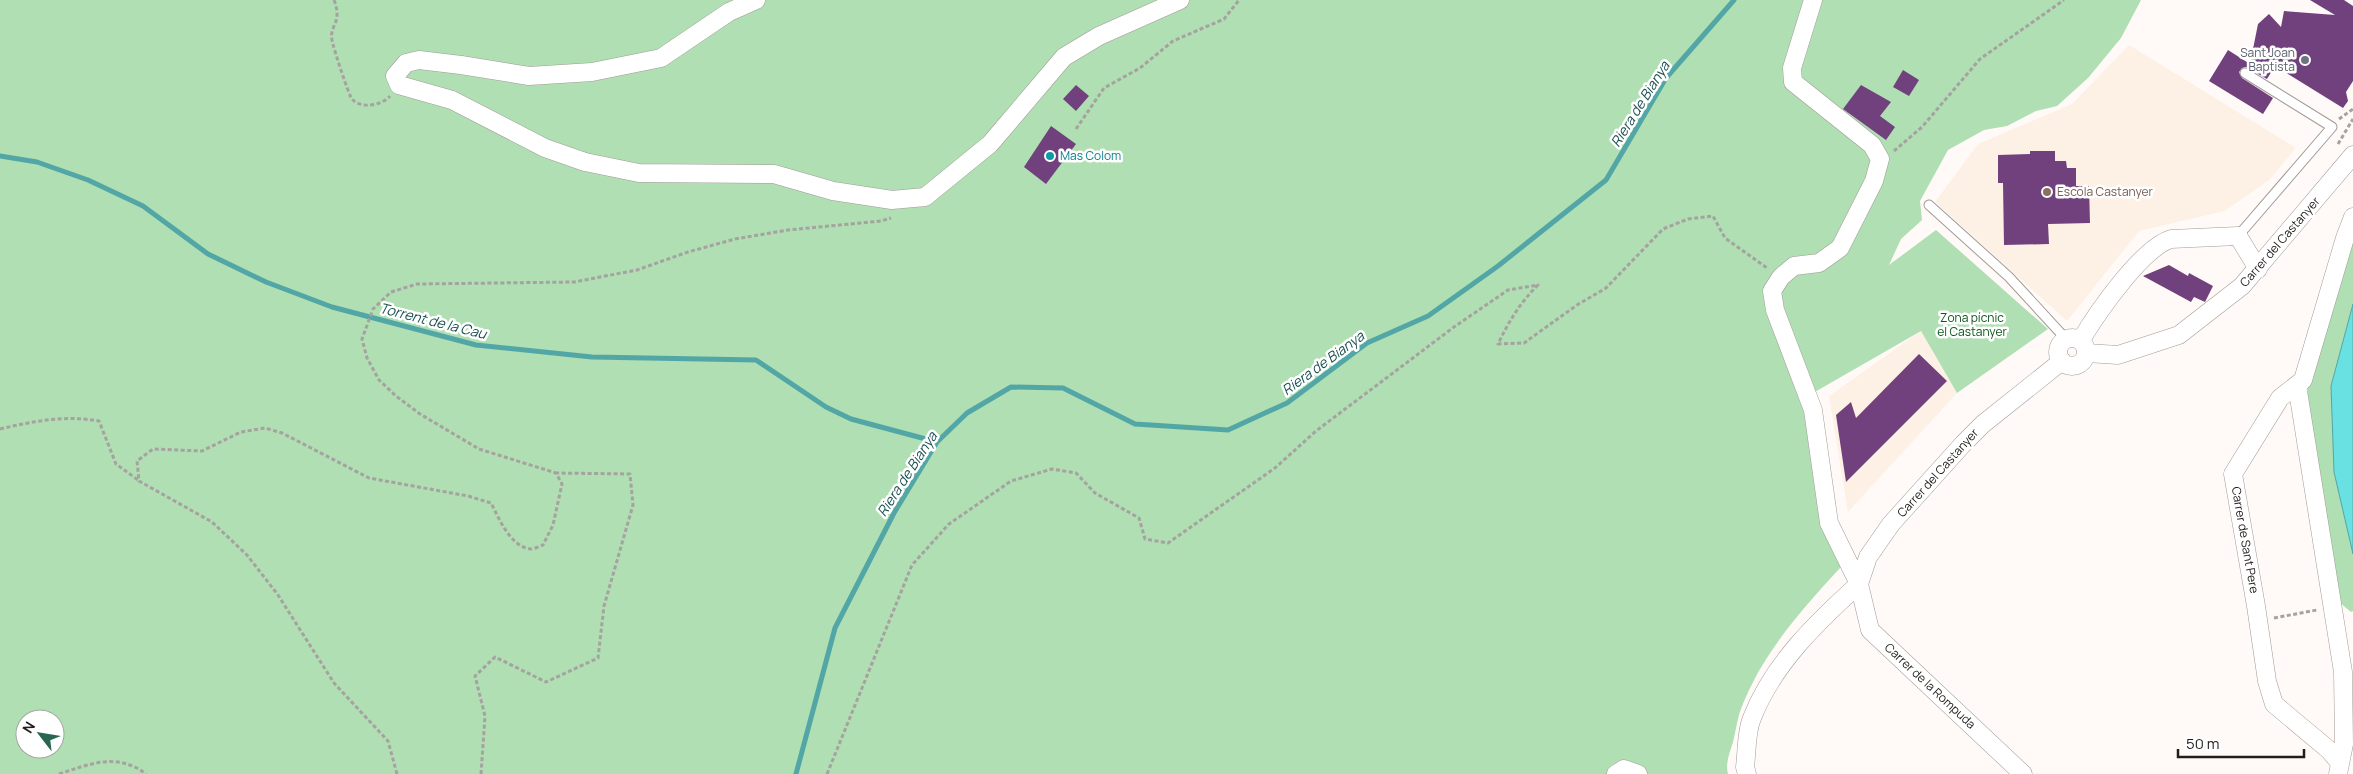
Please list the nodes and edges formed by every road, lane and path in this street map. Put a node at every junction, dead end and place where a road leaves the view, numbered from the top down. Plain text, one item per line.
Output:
1 (334, 0) edge
2 (756, 0) edge
3 (1180, 0) edge
4 (1239, 0) edge
5 (1813, 0) edge
6 (2064, 0) edge
7 (2245, 73) dead end
8 (399, 85) junction
9 (1076, 129) dead end
10 (2353, 155) edge
11 (1880, 159) junction
12 (1929, 205) dead end
13 (896, 216) dead end
14 (2353, 217) edge
15 (2238, 236) junction
16 (2258, 269) junction
17 (1780, 277) junction
18 (2078, 344) junction
19 (2062, 361) junction
20 (2297, 385) junction
21 (0, 429) edge
22 (556, 473) junction
23 (138, 481) junction
24 (1859, 584) junction
25 (2333, 606) junction
26 (2270, 618) dead end
27 (2339, 768) edge
28 (1742, 772) edge
29 (59, 774) edge
30 (146, 774) edge
31 (397, 774) edge
32 (481, 774) edge
33 (827, 774) edge
34 (1616, 774) edge
35 (1638, 774) edge
36 (2023, 774) edge

1 - 8 path
2 - 8 street
3 - 8 street
4 - 9 path
5 - 11 street
6 - 11 path
7 - 15 lane
10 - 16 street, Carrer del Castanyer
11 - 17 street
12 - 18 lane
13 - 22 path
14 - 20 street, Carrer de Sant Pere
15 - 16 street
15 - 18 street
16 - 18 street, Carrer del Castanyer
17 - 24 street, Carrer de la Rompuda
17 - 33 path
18 - 19 street
18 - 19 street
19 - 24 street, Carrer del Castanyer
20 - 25 street
20 - 27 street, Carrer de Sant Pere
21 - 23 path
22 - 23 path
22 - 32 path
23 - 31 path
24 - 28 street
24 - 36 street, Carrer de la Rompuda
25 - 26 path
25 - 27 street
29 - 30 path
34 - 35 street

